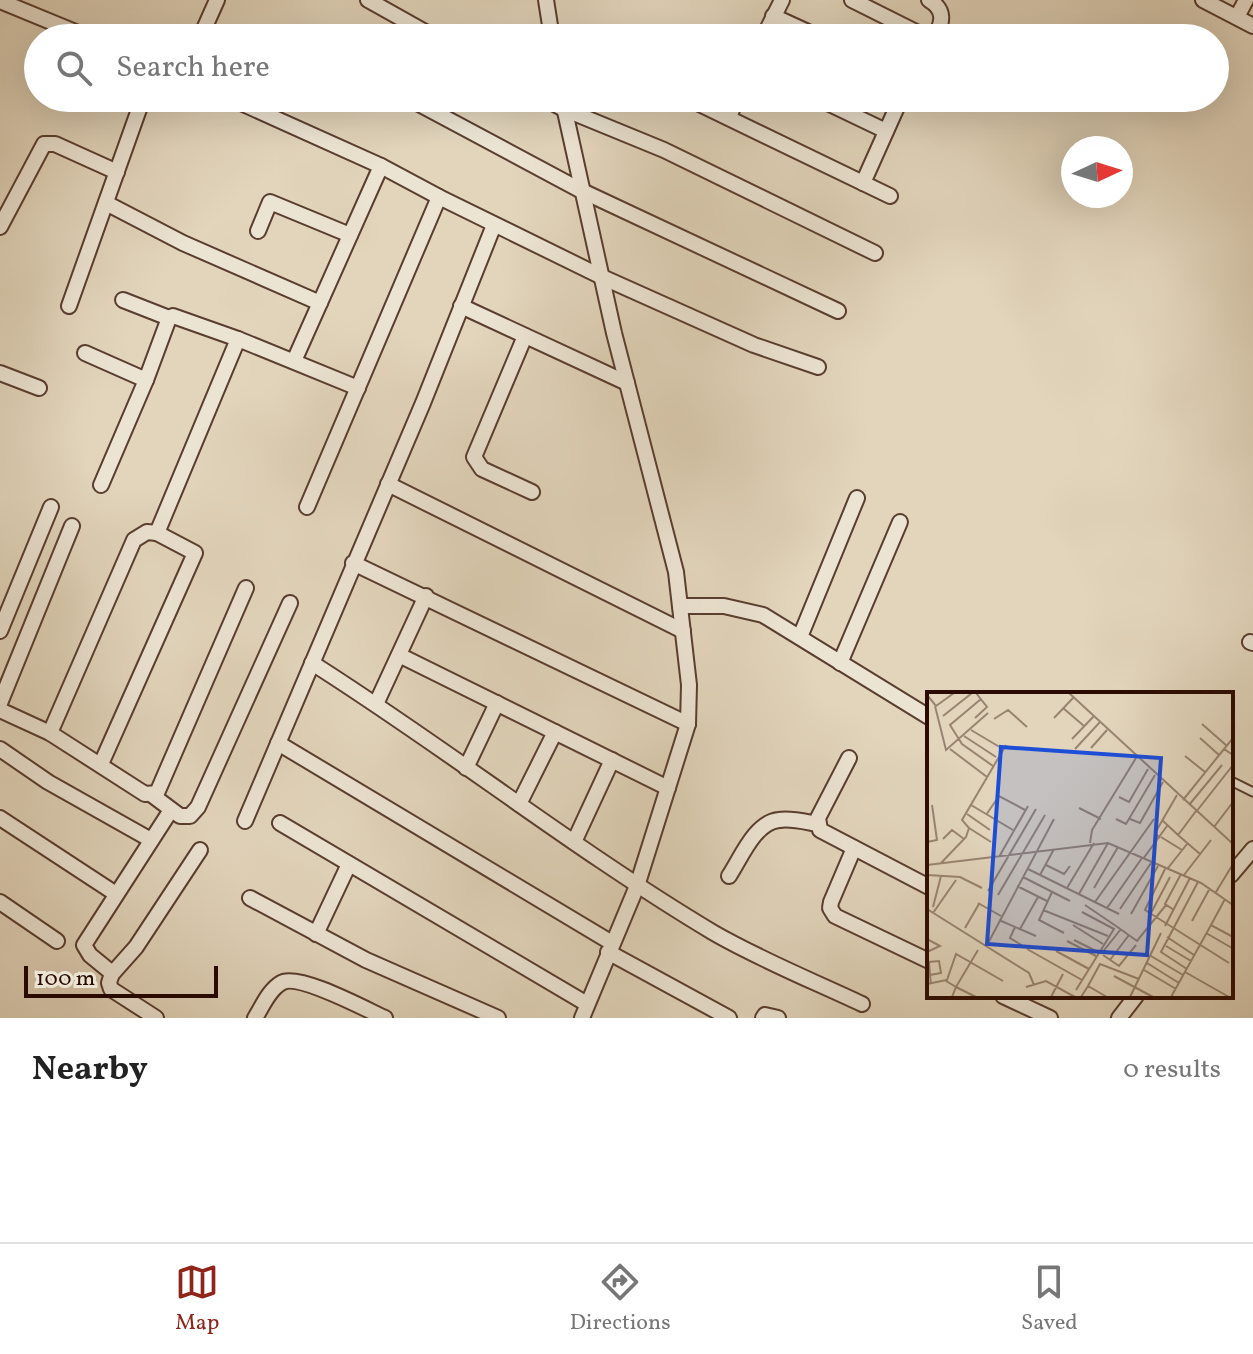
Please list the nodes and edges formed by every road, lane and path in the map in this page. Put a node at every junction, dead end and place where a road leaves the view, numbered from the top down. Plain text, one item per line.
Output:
1 (217, 0) edge
2 (368, 0) edge
3 (546, 0) edge
4 (782, 0) edge
5 (852, 0) edge
6 (929, 0) edge
7 (1203, 0) edge
8 (1246, 0) edge
9 (0, 1) edge
10 (773, 16) junction
11 (1237, 17) junction
12 (56, 24) edge
13 (206, 24) edge
14 (411, 24) edge
15 (550, 24) edge
16 (769, 24) edge
17 (790, 24) edge
18 (900, 24) edge
19 (940, 24) edge
20 (1253, 26) edge
21 (138, 112) edge
22 (261, 112) edge
23 (434, 112) edge
24 (565, 112) edge
25 (581, 112) edge
26 (718, 112) edge
27 (731, 112) edge
28 (846, 112) edge
29 (895, 112) edge
30 (729, 117) junction
31 (886, 131) junction
32 (381, 166) junction
33 (117, 172) junction
34 (863, 183) junction
35 (580, 190) junction
36 (890, 196) dead end
37 (439, 197) junction
38 (106, 203) junction
39 (494, 225) junction
40 (0, 227) edge
41 (258, 231) dead end
42 (350, 235) junction
43 (875, 253) dead end
44 (602, 277) junction
45 (123, 300) dead end
46 (320, 303) junction
47 (69, 306) dead end
48 (461, 306) junction
49 (838, 311) dead end
50 (169, 318) junction
51 (525, 336) junction
52 (238, 339) junction
53 (85, 353) dead end
54 (294, 361) junction
55 (818, 367) dead end
56 (0, 373) edge
57 (146, 380) junction
58 (627, 383) junction
59 (39, 388) dead end
60 (358, 388) junction
61 (388, 484) junction
62 (101, 485) dead end
63 (532, 492) dead end
64 (857, 498) dead end
65 (51, 507) dead end
66 (307, 507) dead end
67 (900, 522) dead end
68 (72, 526) dead end
69 (157, 533) junction
70 (353, 563) junction
71 (246, 588) dead end
72 (426, 596) junction
73 (290, 603) dead end
74 (680, 606) junction
75 (0, 631) edge
76 (683, 631) junction
77 (800, 637) junction
78 (399, 655) junction
79 (312, 663) junction
80 (840, 663) junction
81 (0, 703) edge
82 (497, 703) junction
83 (376, 704) junction
84 (0, 710) edge
85 (927, 716) edge
86 (688, 724) junction
87 (555, 732) junction
88 (50, 733) junction
89 (278, 743) junction
90 (0, 749) edge
91 (849, 758) dead end
92 (612, 760) junction
93 (101, 764) junction
94 (466, 768) junction
95 (1233, 782) edge
96 (668, 788) junction
97 (1253, 792) edge
98 (152, 795) junction
99 (519, 804) junction
100 (171, 810) junction
101 (0, 818) edge
102 (245, 821) dead end
103 (280, 823) dead end
104 (818, 824) junction
105 (151, 840) junction
106 (574, 842) junction
107 (854, 848) junction
108 (1253, 849) edge
109 (200, 850) dead end
110 (349, 864) junction
111 (1234, 865) edge
112 (729, 876) dead end
113 (637, 886) junction
114 (927, 886) edge
115 (116, 894) junction
116 (250, 898) dead end
117 (0, 902) edge
118 (316, 934) junction
119 (57, 941) dead end
120 (610, 948) junction
121 (927, 960) edge
122 (112, 974) junction
123 (1007, 998) edge
124 (1134, 998) edge
125 (862, 1004) dead end
126 (584, 1011) edge
127 (705, 1011) edge
128 (156, 1018) edge
129 (256, 1018) edge
130 (385, 1018) edge
131 (498, 1018) edge
132 (729, 1018) edge
133 (763, 1018) edge
134 (778, 1018) edge
135 (1050, 1018) edge
136 (1119, 1018) edge

1 - 13 street
2 - 14 street
3 - 15 street
4 - 10 street
5 - 18 street
6 - 19 street
7 - 11 street
8 - 11 street
9 - 12 street
10 - 16 street
10 - 17 street
11 - 20 street
21 - 33 street
22 - 32 street
23 - 35 street
24 - 35 street
25 - 43 street
26 - 30 street
27 - 30 street
28 - 31 street
29 - 31 street
30 - 34 street
31 - 34 street
32 - 37 street
32 - 42 street
33 - 38 street
33 - 40 street
34 - 36 street
35 - 44 street
35 - 49 street
37 - 39 street
37 - 60 street
38 - 46 street
38 - 47 street
39 - 44 street
39 - 48 street
41 - 42 street
42 - 46 street
44 - 55 street
44 - 58 street
45 - 50 street
46 - 54 street
48 - 51 street
48 - 61 street
50 - 52 street
50 - 57 street
51 - 58 street
51 - 63 street
52 - 54 street
52 - 69 street
53 - 57 street
54 - 60 street
56 - 59 street
57 - 62 street
58 - 74 street
60 - 66 street
61 - 70 street
61 - 76 street
64 - 77 street
65 - 75 street
67 - 80 street
68 - 81 street
69 - 88 street
69 - 93 street
70 - 72 street
70 - 79 street
71 - 98 street
72 - 78 street
72 - 86 street
73 - 100 street
74 - 76 street
74 - 77 street
76 - 86 street
77 - 80 street
78 - 82 street
78 - 83 street
79 - 83 street
79 - 89 street
80 - 85 street
82 - 87 street
82 - 94 street
83 - 94 street
84 - 88 street
86 - 96 street
87 - 92 street
87 - 99 street
88 - 93 street
89 - 102 street
89 - 120 street
90 - 105 street
91 - 104 street
92 - 96 street
92 - 106 street
93 - 98 street
94 - 99 street
95 - 97 lane
96 - 113 street
98 - 100 street
99 - 106 street
100 - 105 street
101 - 115 street
103 - 110 street
104 - 107 street
104 - 112 street
105 - 115 street
106 - 113 street
107 - 114 street
107 - 121 street
108 - 111 street
109 - 122 street
110 - 118 street
110 - 126 street
113 - 120 street
113 - 125 street
115 - 122 street
116 - 118 street
117 - 119 street
118 - 131 street
120 - 126 street
120 - 127 street
122 - 128 street
123 - 135 street
124 - 136 street
127 - 132 street
129 - 130 street
133 - 134 street

